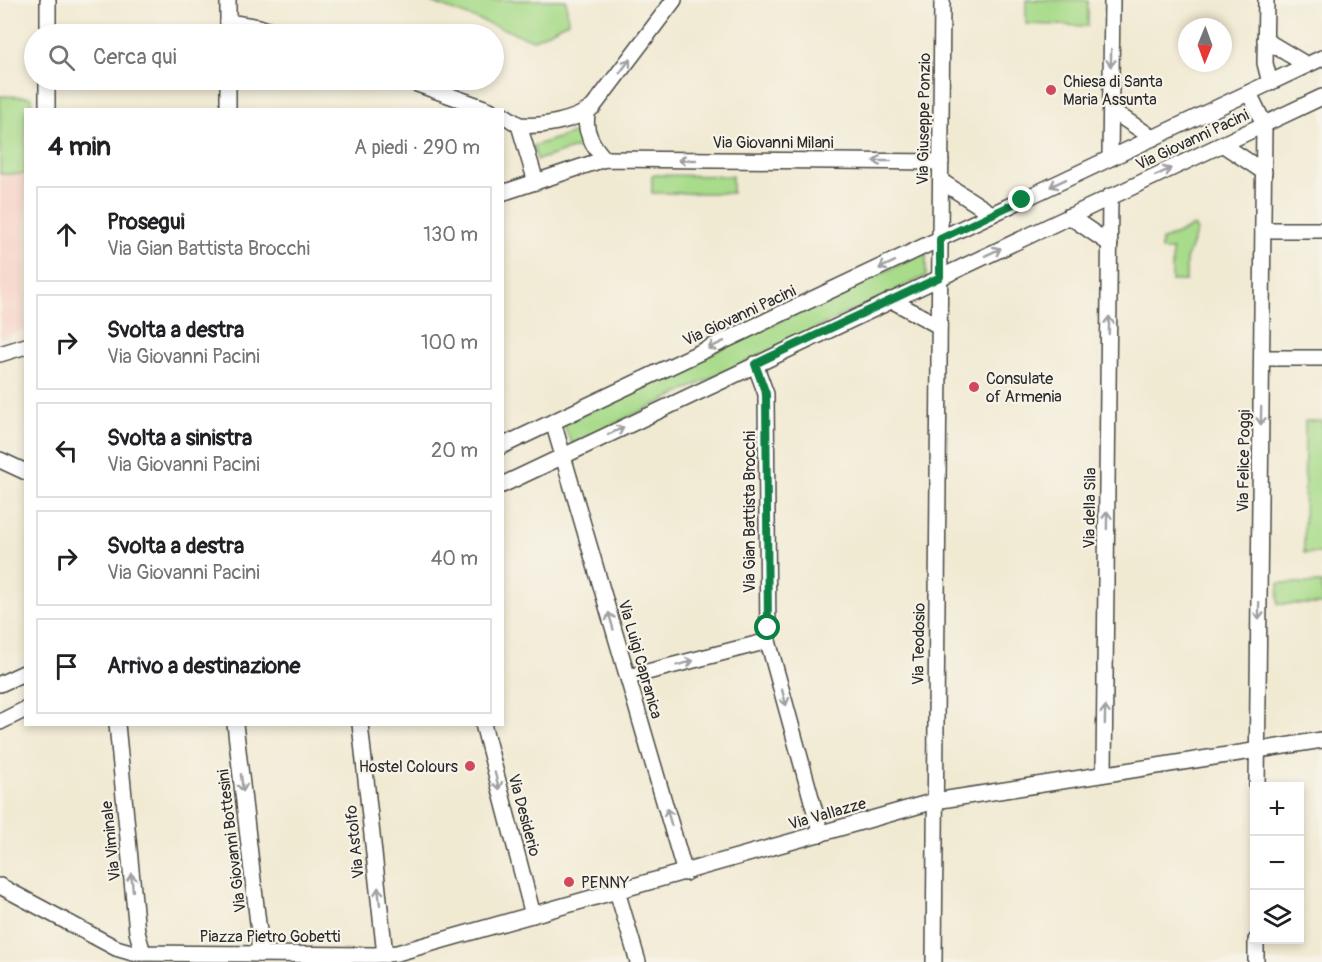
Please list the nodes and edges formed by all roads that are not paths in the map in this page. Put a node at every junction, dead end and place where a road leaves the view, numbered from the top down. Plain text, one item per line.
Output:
1 (48, 0) edge
2 (228, 0) edge
3 (674, 0) edge
4 (942, 0) edge
5 (1112, 0) edge
6 (1266, 0) edge
7 (48, 24) edge
8 (228, 24) edge
9 (1265, 40) junction
10 (1322, 58) edge
11 (1307, 65) junction
12 (1270, 83) junction
13 (47, 90) edge
14 (228, 90) edge
15 (434, 90) edge
16 (1249, 93) junction
17 (1322, 97) edge
18 (47, 108) edge
19 (228, 108) edge
20 (484, 108) edge
21 (1111, 110) junction
22 (588, 111) junction
23 (504, 115) edge
24 (1264, 124) junction
25 (519, 125) junction
26 (1153, 138) junction
27 (1222, 144) junction
28 (1110, 158) junction
29 (605, 159) junction
30 (941, 162) junction
31 (1263, 172) junction
32 (941, 181) junction
33 (536, 182) junction
34 (504, 192) edge
35 (1110, 196) junction
36 (992, 214) junction
37 (1069, 216) junction
38 (1263, 230) junction
39 (1322, 230) edge
40 (940, 239) junction
41 (1110, 244) junction
42 (940, 277) junction
43 (891, 300) junction
44 (939, 326) junction
45 (24, 347) edge
46 (0, 354) edge
47 (1262, 358) junction
48 (1322, 358) edge
49 (755, 364) junction
50 (553, 422) junction
51 (504, 445) edge
52 (563, 456) junction
53 (0, 460) edge
54 (24, 471) edge
55 (504, 484) edge
56 (768, 640) junction
57 (24, 673) edge
58 (628, 677) junction
59 (0, 684) edge
60 (24, 710) edge
61 (4, 715) edge
62 (117, 726) edge
63 (235, 726) edge
64 (360, 726) edge
65 (484, 726) edge
66 (1322, 740) edge
67 (1258, 750) junction
68 (1104, 773) junction
69 (1257, 782) edge
70 (935, 801) junction
71 (821, 834) junction
72 (685, 873) junction
73 (0, 884) edge
74 (617, 891) junction
75 (533, 915) junction
76 (1256, 944) edge
77 (141, 947) junction
78 (116, 948) junction
79 (177, 954) junction
80 (259, 954) junction
81 (356, 958) edge
82 (382, 958) edge
83 (123, 962) edge
84 (161, 962) edge
85 (638, 962) edge
86 (934, 962) edge
87 (1256, 962) edge

1 - 7 street
2 - 8 street
22 -> 3 street
4 - 30 street, Via Giuseppe Ponzio
5 -> 21 street
6 - 9 street
9 - 11 street
9 - 12 street
10 - 11 street, Via Giovanni Pacini
11 - 12 street, Via Giovanni Pacini
12 - 16 street, Via Giovanni Pacini
13 - 18 street
14 - 19 street
15 - 20 street
16 - 24 street, Via Giovanni Pacini
16 - 26 street, Via Giovanni Pacini
17 - 24 street, Via Giovanni Pacini
21 - 26 street, Via Giovanni Pacini
21 - 28 street
22 - 25 street
22 - 29 street
23 - 25 street
24 - 27 street, Via Giovanni Pacini
24 - 31 street, Via Felice Poggi
25 - 33 street
26 - 28 street, Via Giovanni Pacini
27 - 31 street
35 -> 27 street, Via Giovanni Pacini
28 -> 36 street, Via Giovanni Pacini
30 -> 29 street, Via Giovanni Milani
29 - 33 street, Via Giovanni Milani
30 - 32 street, Via Giuseppe Ponzio
31 - 38 street, Via Felice Poggi
32 - 36 street
32 - 40 street, Via Giuseppe Ponzio
33 - 34 street, Via Giovanni Milani
35 - 37 street, Via Giovanni Pacini
35 - 41 street, Via della Sila
36 - 40 street, Via Giovanni Pacini
37 - 41 street
42 -> 37 street, Via Giovanni Pacini
38 - 39 street
38 - 47 street, Via Felice Poggi
40 - 42 street
40 -> 50 street, Via Giovanni Pacini
68 -> 41 street, Via della Sila
42 - 43 street, Via Giovanni Pacini
42 - 44 street, Via Teodosio
43 - 44 street
43 - 49 street, Via Giovanni Pacini
44 - 70 street, Via Teodosio
45 - 46 street
47 - 48 street
47 -> 67 street, Via Felice Poggi
52 -> 49 street, Via Giovanni Pacini
49 - 56 street, Via Gian Battista Brocchi
50 - 51 street, Via Giovanni Pacini
50 - 52 street
52 - 55 street, Via Giovanni Pacini
58 -> 52 street, Via Luigi Capranica
53 - 54 street
58 -> 56 street
56 -> 71 street, Via Gian Battista Brocchi
57 - 59 street
72 -> 58 street, Via Luigi Capranica
60 - 61 street
77 -> 62 street, Via Viminale
63 -> 80 street, Via Giovanni Bottesini
82 -> 64 street, Via Astolfo
65 -> 75 street, Via Desiderio
66 - 67 street, Via Vallazze
67 - 68 street, Via Vallazze
67 - 69 street, Via Felice Poggi
68 - 70 street, Via Vallazze
70 - 71 street, Via Vallazze
70 - 86 street, Via Teodosio
71 - 72 street, Via Vallazze
72 - 74 street, Via Vallazze
73 - 78 street, Piazza Pietro Gobetti
74 - 75 street, Via Vallazze
74 - 85 street
75 - 82 street, Via Vallazze
76 - 87 street
77 - 78 street, Piazza Pietro Gobetti
77 - 79 street, Piazza Pietro Gobetti
78 - 83 street
79 - 80 street, Piazza Pietro Gobetti
79 - 84 street, Piazza Pietro Gobetti
80 - 81 street, Piazza Pietro Gobetti
81 - 82 street, Via Vallazze

